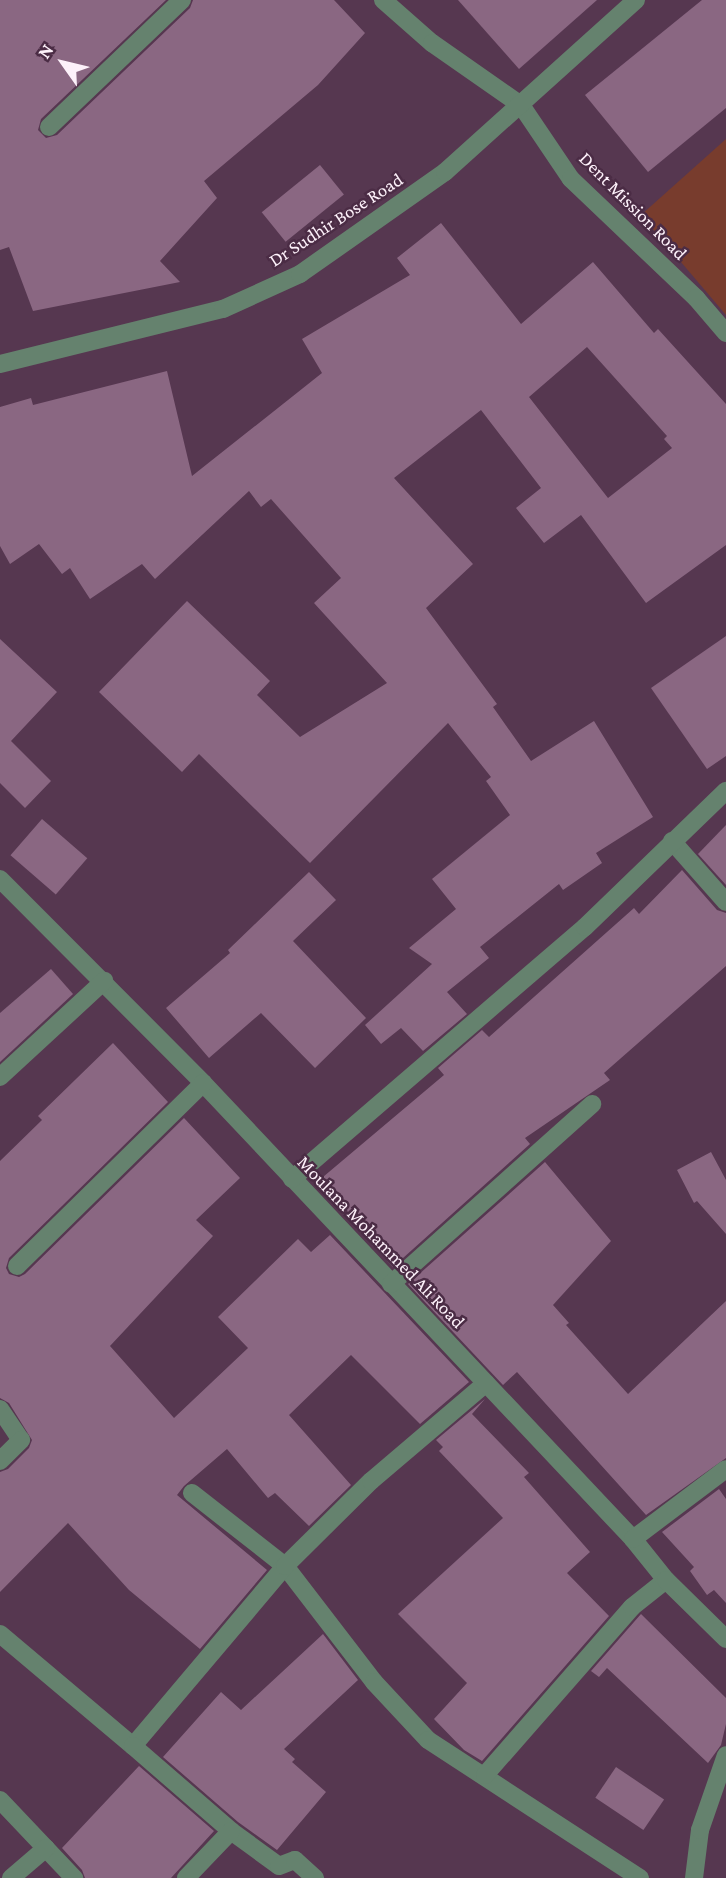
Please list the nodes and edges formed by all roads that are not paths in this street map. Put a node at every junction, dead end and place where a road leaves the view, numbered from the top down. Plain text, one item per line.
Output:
1 (182, 0) edge
2 (383, 0) edge
3 (636, 0) edge
4 (521, 106) junction
5 (49, 127) dead end
6 (726, 333) edge
7 (0, 364) edge
8 (726, 791) edge
9 (672, 841) junction
10 (0, 879) edge
11 (726, 902) edge
12 (104, 981) junction
13 (0, 1077) edge
14 (203, 1083) junction
15 (592, 1104) dead end
16 (292, 1180) junction
17 (17, 1266) dead end
18 (391, 1284) junction
19 (486, 1383) junction
20 (0, 1409) edge
21 (0, 1461) edge
22 (726, 1469) edge
23 (192, 1493) dead end
24 (634, 1539) junction
25 (285, 1566) junction
26 (666, 1580) junction
27 (0, 1633) edge
28 (726, 1639) edge
29 (133, 1746) junction
30 (726, 1755) edge
31 (485, 1775) junction
32 (0, 1800) edge
33 (231, 1830) junction
34 (46, 1848) junction
35 (11, 1878) edge
36 (74, 1878) edge
37 (186, 1878) edge
38 (315, 1878) edge
39 (640, 1878) edge
40 (693, 1878) edge

1 - 5 street
2 - 4 street, Dent Mission Road
3 - 4 street, Dr Sudhir Bose Road
4 - 6 street, Dent Mission Road
4 - 7 street, Dr Sudhir Bose Road
8 - 9 street
9 - 11 street
9 - 16 street
10 - 12 street, Moulana Mohammed Ali Road
12 - 13 street
12 - 14 street, Moulana Mohammed Ali Road
14 - 16 street, Moulana Mohammed Ali Road
14 - 17 street
15 - 18 street
16 - 18 street, Moulana Mohammed Ali Road
18 - 19 street, Moulana Mohammed Ali Road
19 - 24 street, Moulana Mohammed Ali Road
19 - 25 street
20 - 21 street
22 - 24 street
23 - 25 street
24 - 26 street, Moulana Mohammed Ali Road
25 - 29 street
25 - 31 street
26 - 28 street, Moulana Mohammed Ali Road
26 - 31 street
27 - 29 street
29 - 33 street
30 - 40 street
31 - 39 street
32 - 34 street
33 - 37 street
33 - 38 street
34 - 35 street
34 - 36 street

